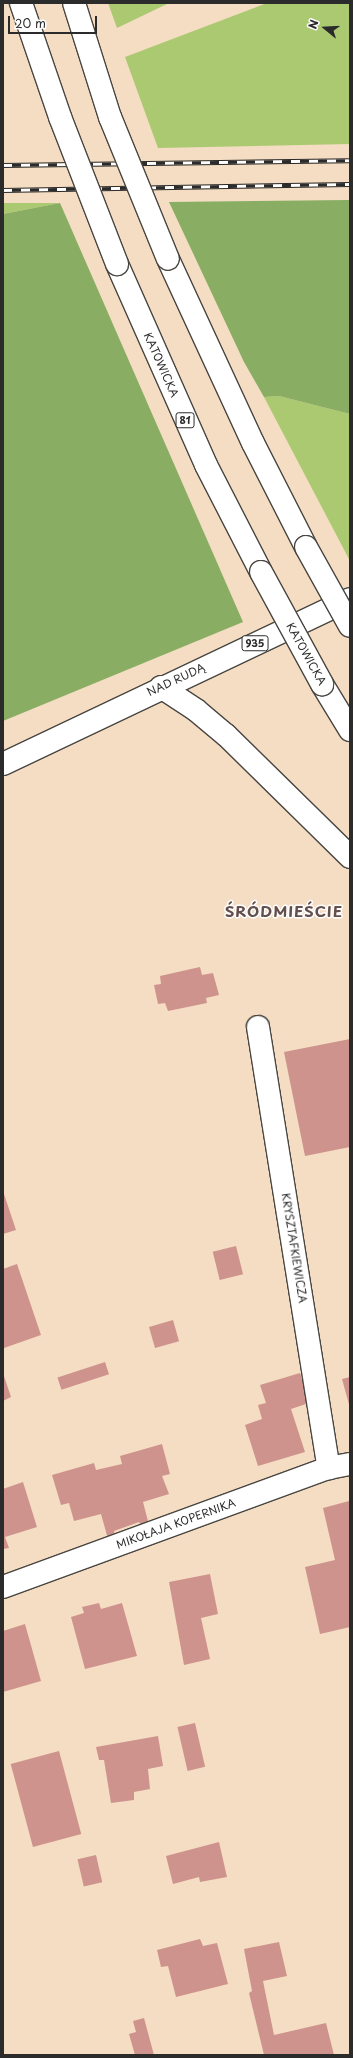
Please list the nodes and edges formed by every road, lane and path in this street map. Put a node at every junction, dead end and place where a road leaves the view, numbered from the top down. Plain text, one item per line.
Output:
1 (21, 3) edge
2 (74, 3) edge
3 (350, 599) edge
4 (350, 626) edge
5 (161, 687) junction
6 (350, 730) edge
7 (3, 764) edge
8 (350, 857) edge
9 (258, 1027) dead end
10 (340, 1466) edge
11 (3, 1587) edge

1 - 6 main road, KATOWICKA / 81, bridge
2 - 4 main road, bridge
3 - 5 main road, NAD RUDĄ / 935
5 - 7 main road, NAD RUDĄ / 935
5 - 8 main road
9 - 10 main road, KRYSZTAFKIEWICZA
10 - 11 main road, MIKOŁAJA KOPERNIKA

